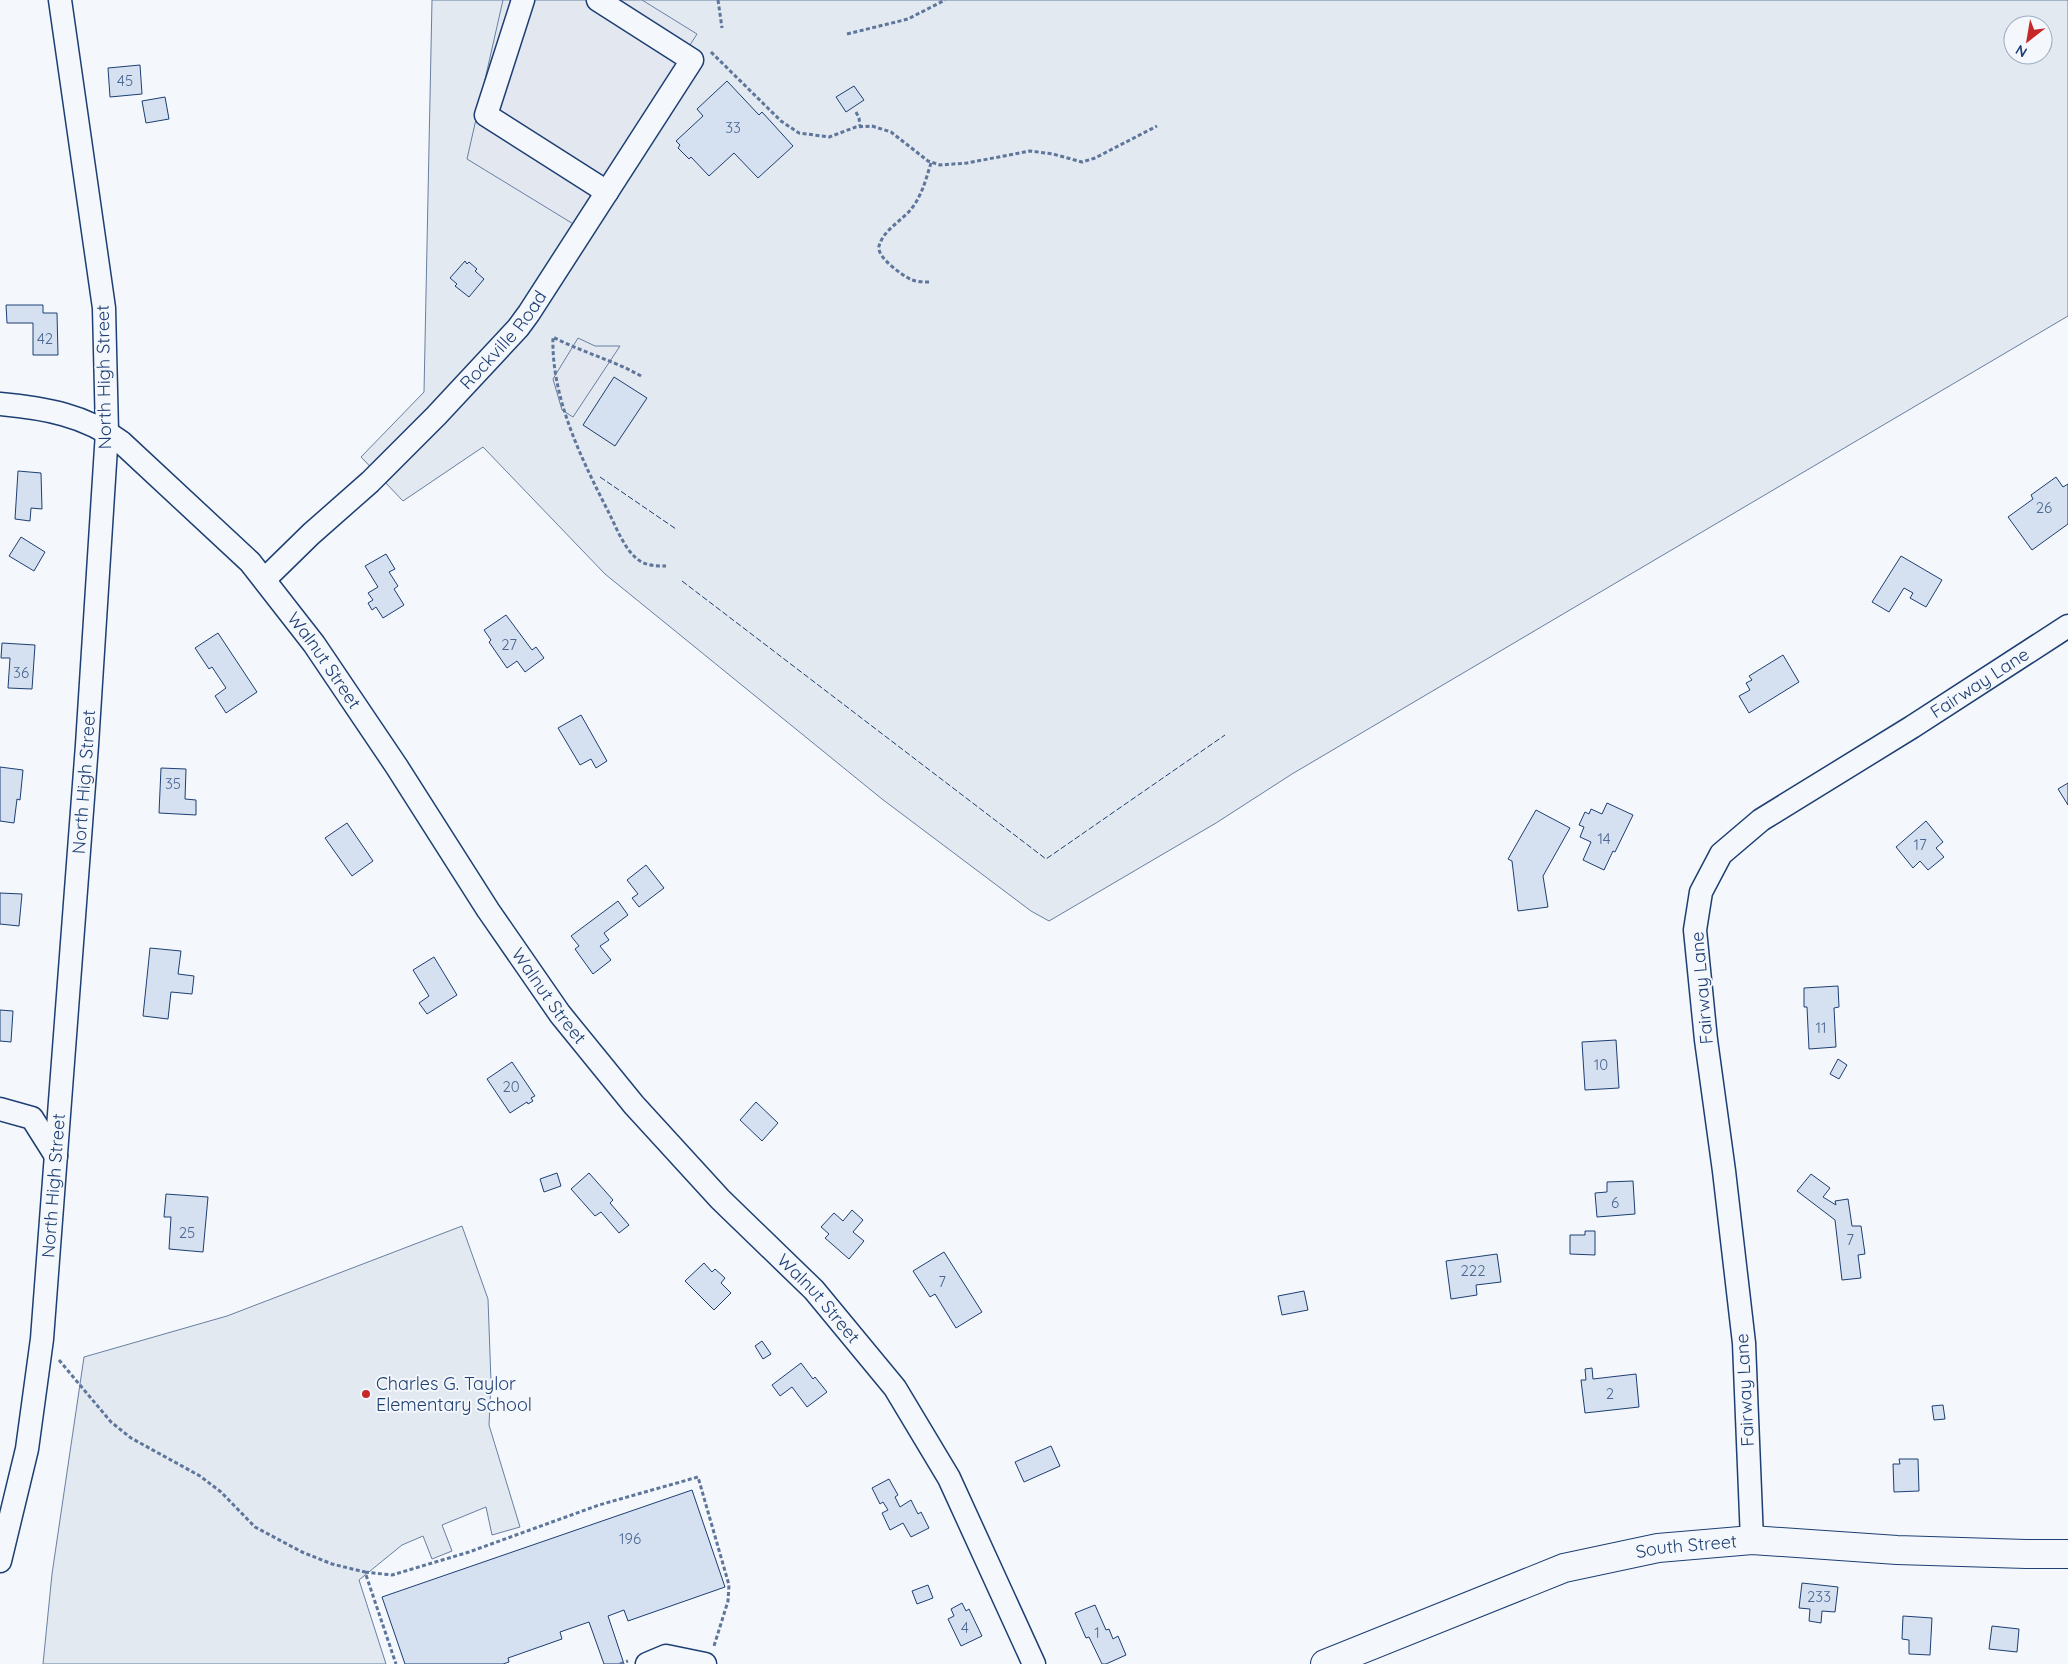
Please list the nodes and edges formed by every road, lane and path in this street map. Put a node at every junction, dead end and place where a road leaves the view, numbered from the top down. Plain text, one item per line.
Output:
1 (60, 0) edge
2 (523, 0) edge
3 (598, 0) edge
4 (718, 0) edge
5 (945, 0) edge
6 (722, 28) dead end
7 (847, 34) dead end
8 (699, 53) junction
9 (856, 112) dead end
10 (860, 126) junction
11 (1157, 126) dead end
12 (931, 163) junction
13 (607, 192) junction
14 (931, 282) dead end
15 (641, 376) dead end
16 (0, 404) edge
17 (107, 432) junction
18 (666, 566) dead end
19 (265, 579) junction
20 (2068, 626) edge
21 (0, 1109) edge
22 (56, 1156) junction
23 (42, 1339) junction
24 (1752, 1540) junction
25 (2068, 1554) edge
26 (0, 1561) edge
27 (365, 1572) junction
28 (708, 1659) edge
29 (396, 1664) edge
30 (647, 1664) edge
31 (1034, 1664) edge
32 (1325, 1664) edge

1 - 17 street, North High Street
2 - 13 street
3 - 8 street
4 - 6 path
5 - 7 path
8 - 10 path
8 - 13 street, Rockville Road
9 - 10 path
10 - 12 path
11 - 12 path
12 - 14 path
13 - 19 street, Rockville Road
15 - 18 path
16 - 17 street, Walnut Street
17 - 19 street, Walnut Street
17 - 22 street, North High Street
19 - 31 street, Walnut Street
20 - 24 street, Fairway Lane
21 - 22 street
22 - 23 street, North High Street
23 - 26 street, North High Street
23 - 27 path
24 - 25 main road, South Street
24 - 32 main road, South Street
27 - 28 path
27 - 29 path
28 - 30 street

